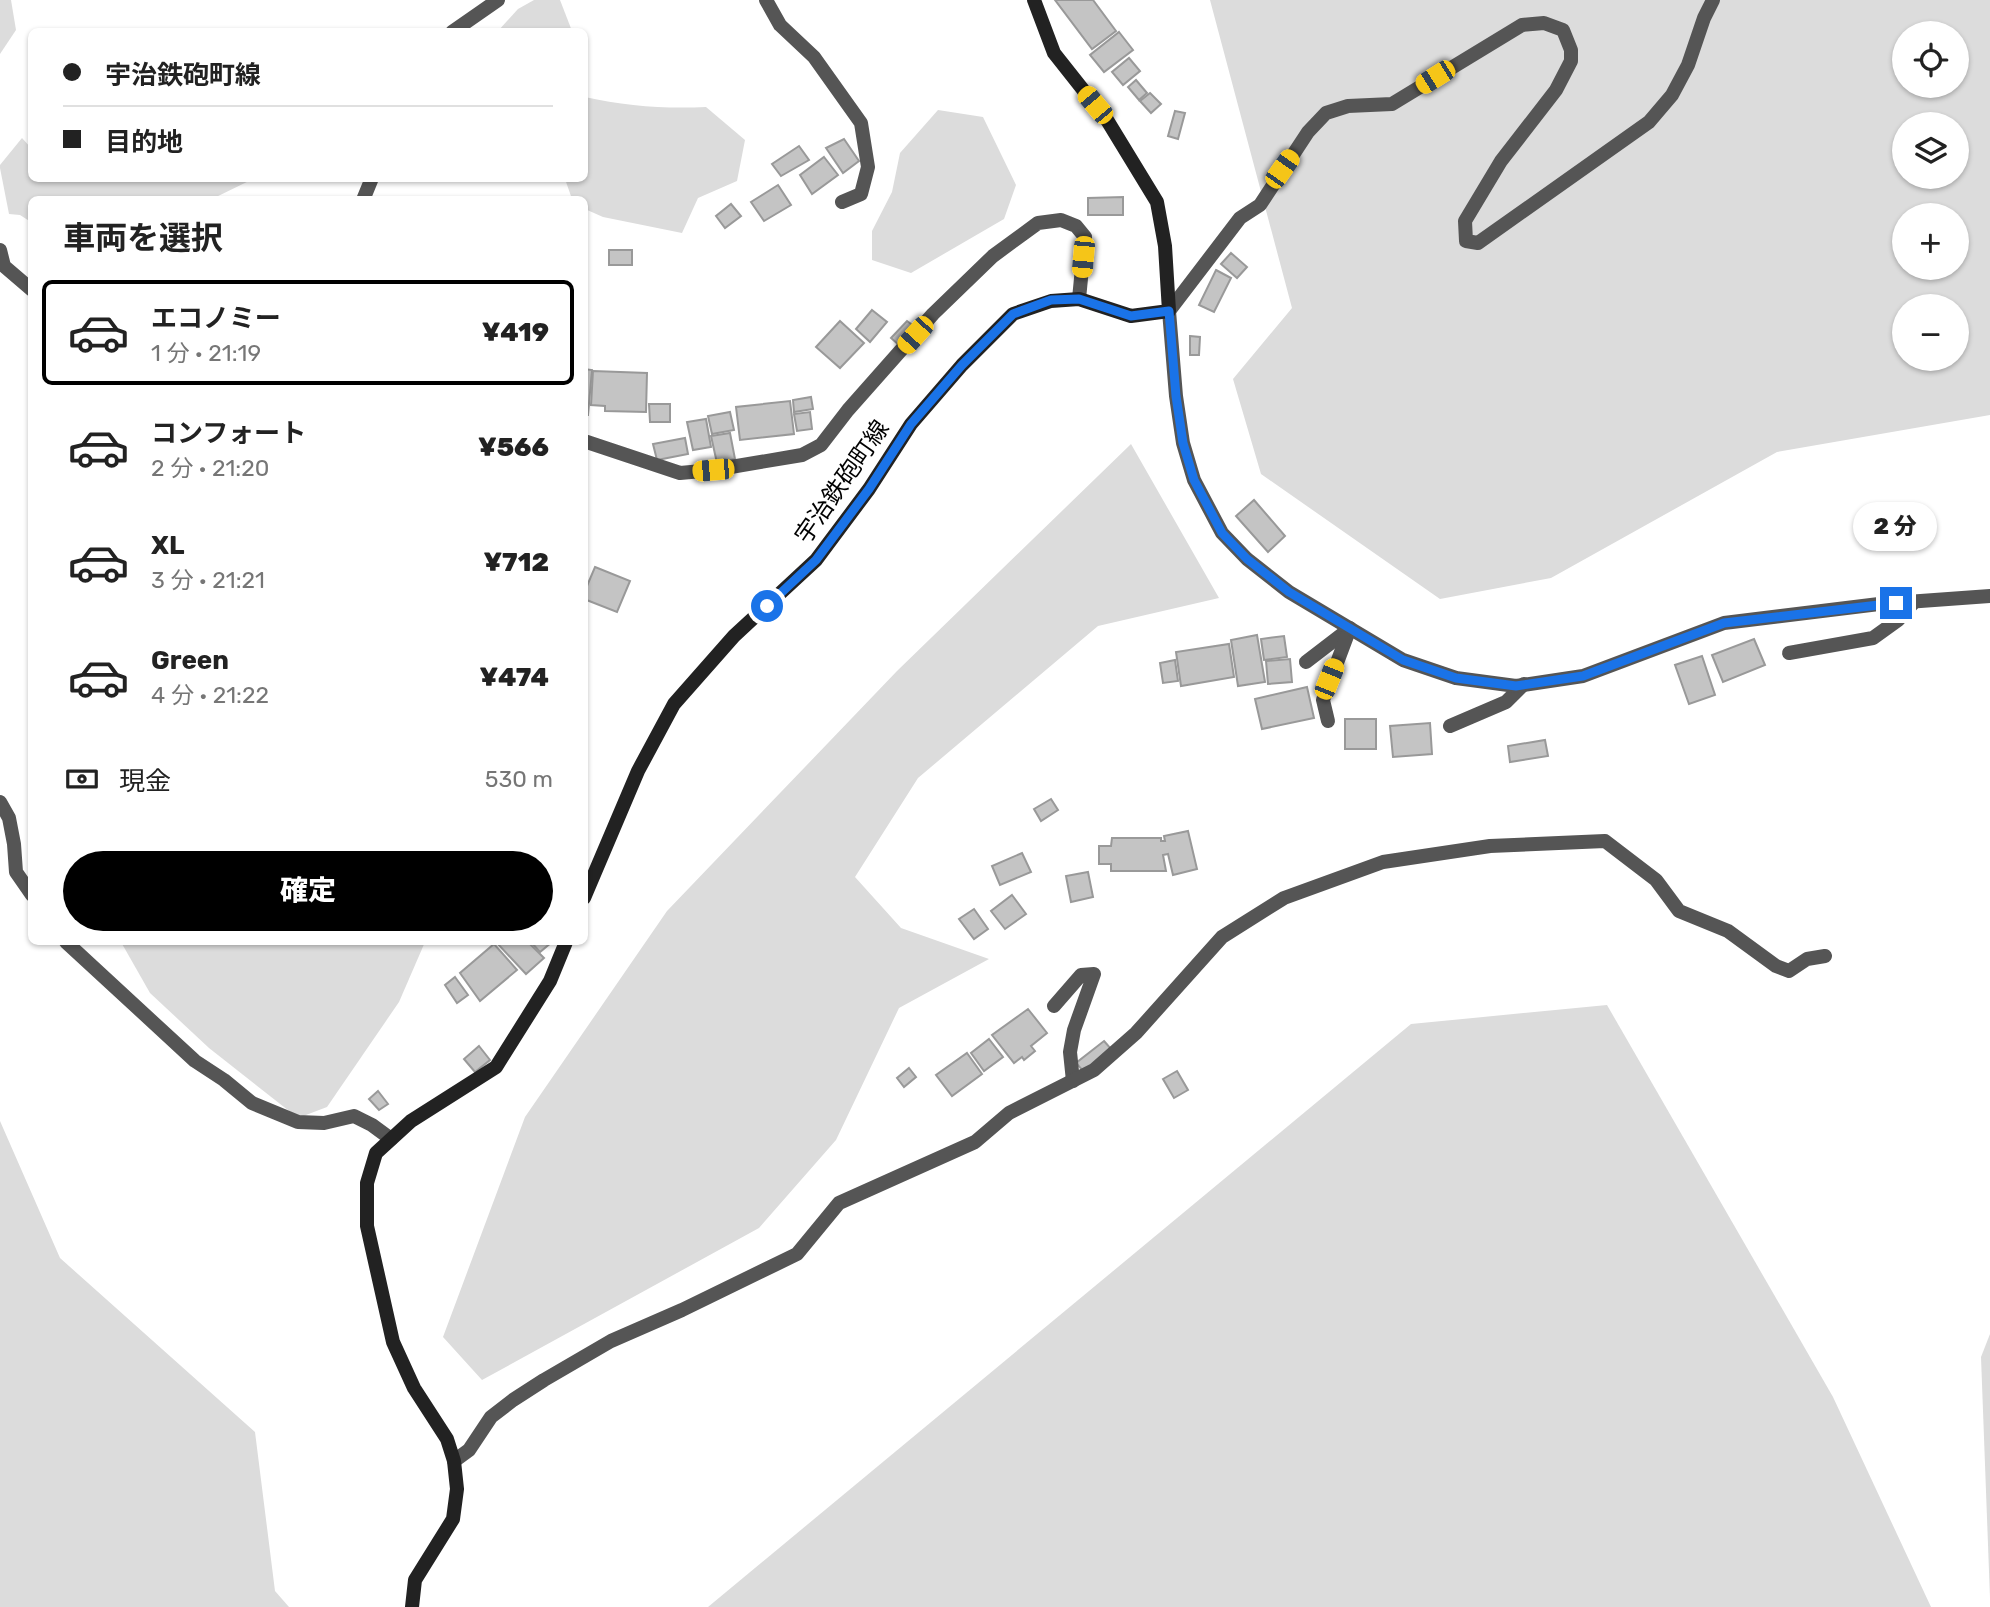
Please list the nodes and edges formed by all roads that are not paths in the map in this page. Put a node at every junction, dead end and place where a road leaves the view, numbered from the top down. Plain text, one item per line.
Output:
1 (498, 0) edge
2 (766, 0) edge
3 (1034, 0) edge
4 (1713, 0) edge
5 (458, 28) edge
6 (842, 202) dead end
7 (0, 250) edge
8 (28, 287) edge
9 (1079, 299) junction
10 (1169, 311) junction
11 (588, 443) edge
12 (1990, 596) edge
13 (1914, 602) junction
14 (1350, 628) junction
15 (1789, 653) dead end
16 (1306, 662) dead end
17 (1524, 684) junction
18 (1328, 721) dead end
19 (1450, 726) dead end
20 (0, 802) edge
21 (28, 889) edge
22 (588, 889) edge
23 (69, 945) edge
24 (565, 945) edge
25 (1825, 956) dead end
26 (1054, 1006) dead end
27 (1073, 1081) junction
28 (391, 1139) junction
29 (454, 1461) junction
30 (412, 1607) edge

1 - 5 street
2 - 6 street
3 - 10 main road
4 - 10 street
7 - 8 street
9 - 10 main road, 宇治鉄砲町線
9 - 11 street
9 - 22 main road, 宇治鉄砲町線
10 - 14 street
12 - 13 street
13 - 15 street
13 - 17 street
14 - 16 street
14 - 17 street
14 - 18 street
17 - 19 street
20 - 21 street
23 - 28 street
24 - 28 main road
25 - 27 street
26 - 27 street
27 - 29 street
28 - 29 main road
29 - 30 main road

